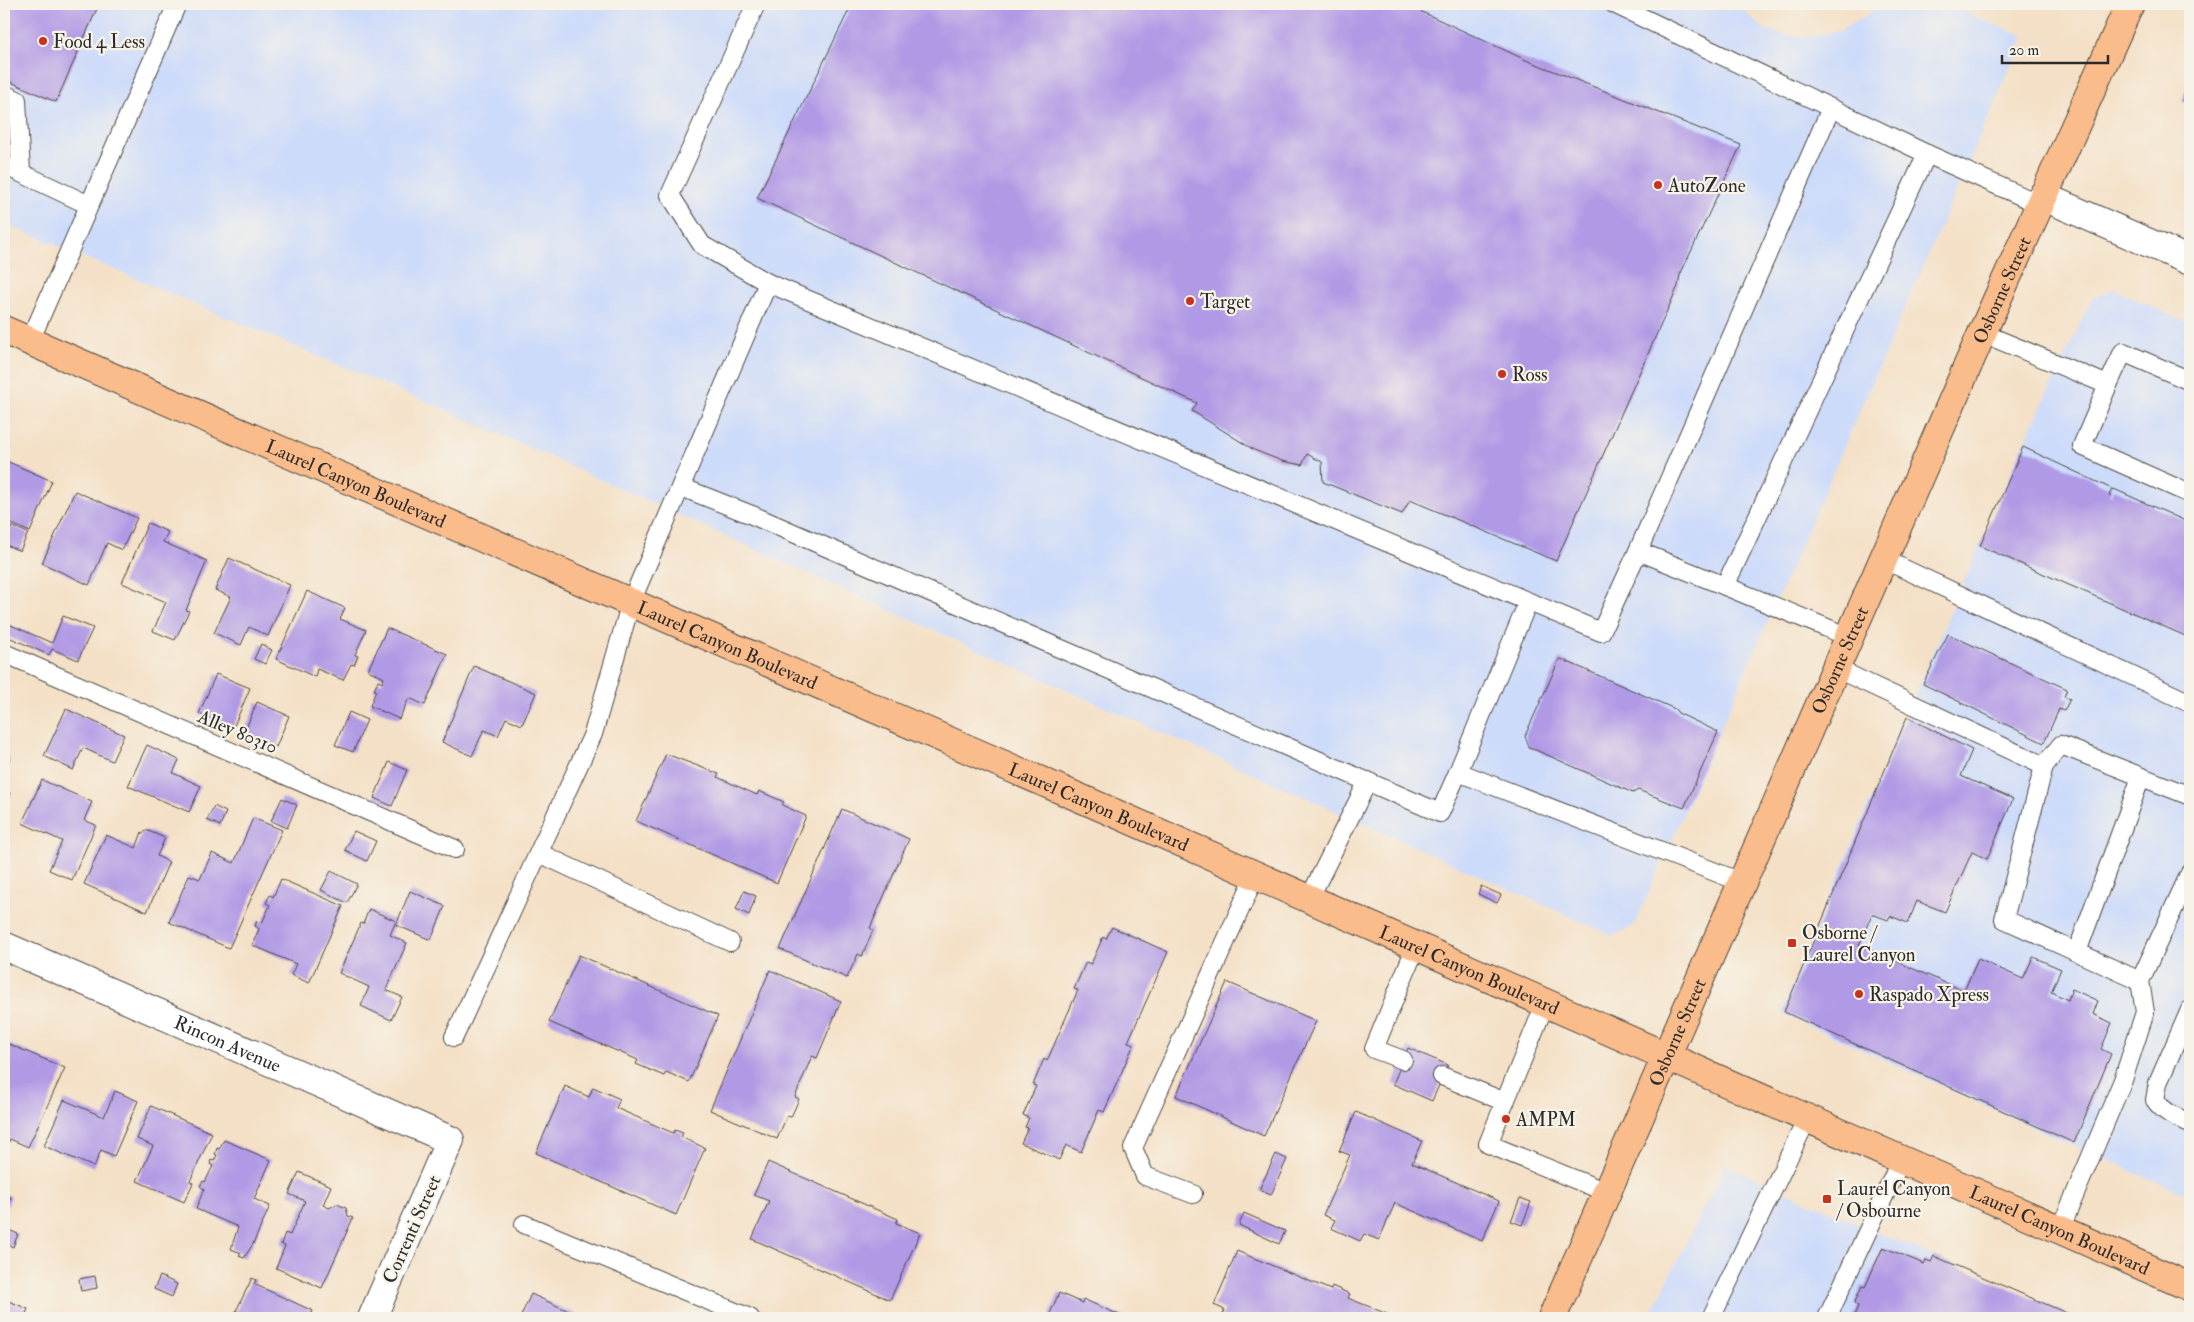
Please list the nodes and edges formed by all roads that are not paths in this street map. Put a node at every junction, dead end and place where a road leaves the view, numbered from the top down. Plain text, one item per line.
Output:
1 (177, 4) edge
2 (756, 4) edge
3 (1614, 4) edge
4 (2130, 4) edge
5 (4, 94) edge
6 (1831, 108) junction
7 (1927, 154) junction
8 (4, 164) edge
9 (21, 172) junction
10 (2040, 200) junction
11 (89, 205) junction
12 (2190, 261) edge
13 (768, 283) junction
14 (4, 330) edge
15 (1982, 333) junction
16 (30, 341) junction
17 (2190, 381) edge
18 (2108, 385) junction
19 (681, 487) junction
20 (2190, 494) edge
21 (1638, 551) junction
22 (1883, 559) junction
23 (1724, 586) junction
24 (631, 602) junction
25 (1528, 602) junction
26 (1849, 637) junction
27 (4, 653) edge
28 (1835, 668) junction
29 (2190, 703) edge
30 (2044, 766) junction
31 (1458, 772) junction
32 (2141, 777) junction
33 (1368, 781) junction
34 (2190, 796) edge
35 (455, 849) dead end
36 (539, 854) junction
37 (2190, 873) edge
38 (1256, 876) junction
39 (1741, 882) junction
40 (1309, 899) junction
41 (730, 942) dead end
42 (4, 946) edge
43 (1416, 946) junction
44 (2077, 952) junction
45 (2140, 980) junction
46 (1545, 1004) junction
47 (2190, 1010) edge
48 (454, 1038) dead end
49 (1665, 1057) junction
50 (1403, 1060) dead end
51 (1442, 1076) dead end
52 (1505, 1102) junction
53 (1807, 1119) junction
54 (2190, 1123) edge
55 (450, 1140) joint
56 (1901, 1160) junction
57 (1606, 1192) junction
58 (1193, 1194) dead end
59 (524, 1224) dead end
60 (2060, 1230) junction
61 (2190, 1287) edge
62 (372, 1318) edge
63 (750, 1318) edge
64 (1552, 1318) edge
65 (1711, 1318) edge
66 (1827, 1318) edge

1 - 11 lane
2 - 13 lane
3 - 6 lane
4 - 10 main road, Osborne Street
5 - 9 lane
6 - 7 lane
6 - 21 lane
7 - 10 lane
7 - 23 lane
8 - 9 lane
9 - 11 lane
10 - 12 street
10 - 15 main road, Osborne Street
11 - 16 lane
13 - 19 lane
13 - 25 lane
14 - 16 main road, Laurel Canyon Boulevard
15 - 18 lane
15 - 22 main road, Osborne Street
16 - 24 main road, Laurel Canyon Boulevard
17 - 18 lane
18 - 20 lane
19 - 24 lane
19 - 33 lane
21 - 23 lane
21 - 25 lane
22 - 26 main road, Osborne Street
22 - 29 lane
23 - 26 lane
24 - 36 lane
24 - 38 main road, Laurel Canyon Boulevard
25 - 31 lane
26 - 28 main road, Osborne Street
27 - 35 lane, Alley 80310
28 - 30 lane
28 - 39 main road, Osborne Street
30 - 32 lane
30 - 44 lane
31 - 33 lane
31 - 39 lane
32 - 34 lane
32 - 44 lane
33 - 40 lane
36 - 41 lane
36 - 48 lane
37 - 45 lane
38 - 40 main road, Laurel Canyon Boulevard
38 - 58 lane
39 - 49 main road, Osborne Street
40 - 43 main road, Laurel Canyon Boulevard
42 - 55 street, Rincon Avenue
43 - 46 main road, Laurel Canyon Boulevard
43 - 50 lane
44 - 45 lane
45 - 60 lane
46 - 49 main road, Laurel Canyon Boulevard
46 - 52 lane
47 - 54 lane
49 - 53 main road, Laurel Canyon Boulevard
49 - 57 main road, Osborne Street
51 - 52 lane
52 - 57 lane
53 - 56 main road, Laurel Canyon Boulevard
53 - 65 lane
55 - 62 street, Correnti Street
56 - 60 main road, Laurel Canyon Boulevard
56 - 66 lane
57 - 64 main road, Osborne Street
59 - 63 lane
60 - 61 main road, Laurel Canyon Boulevard

